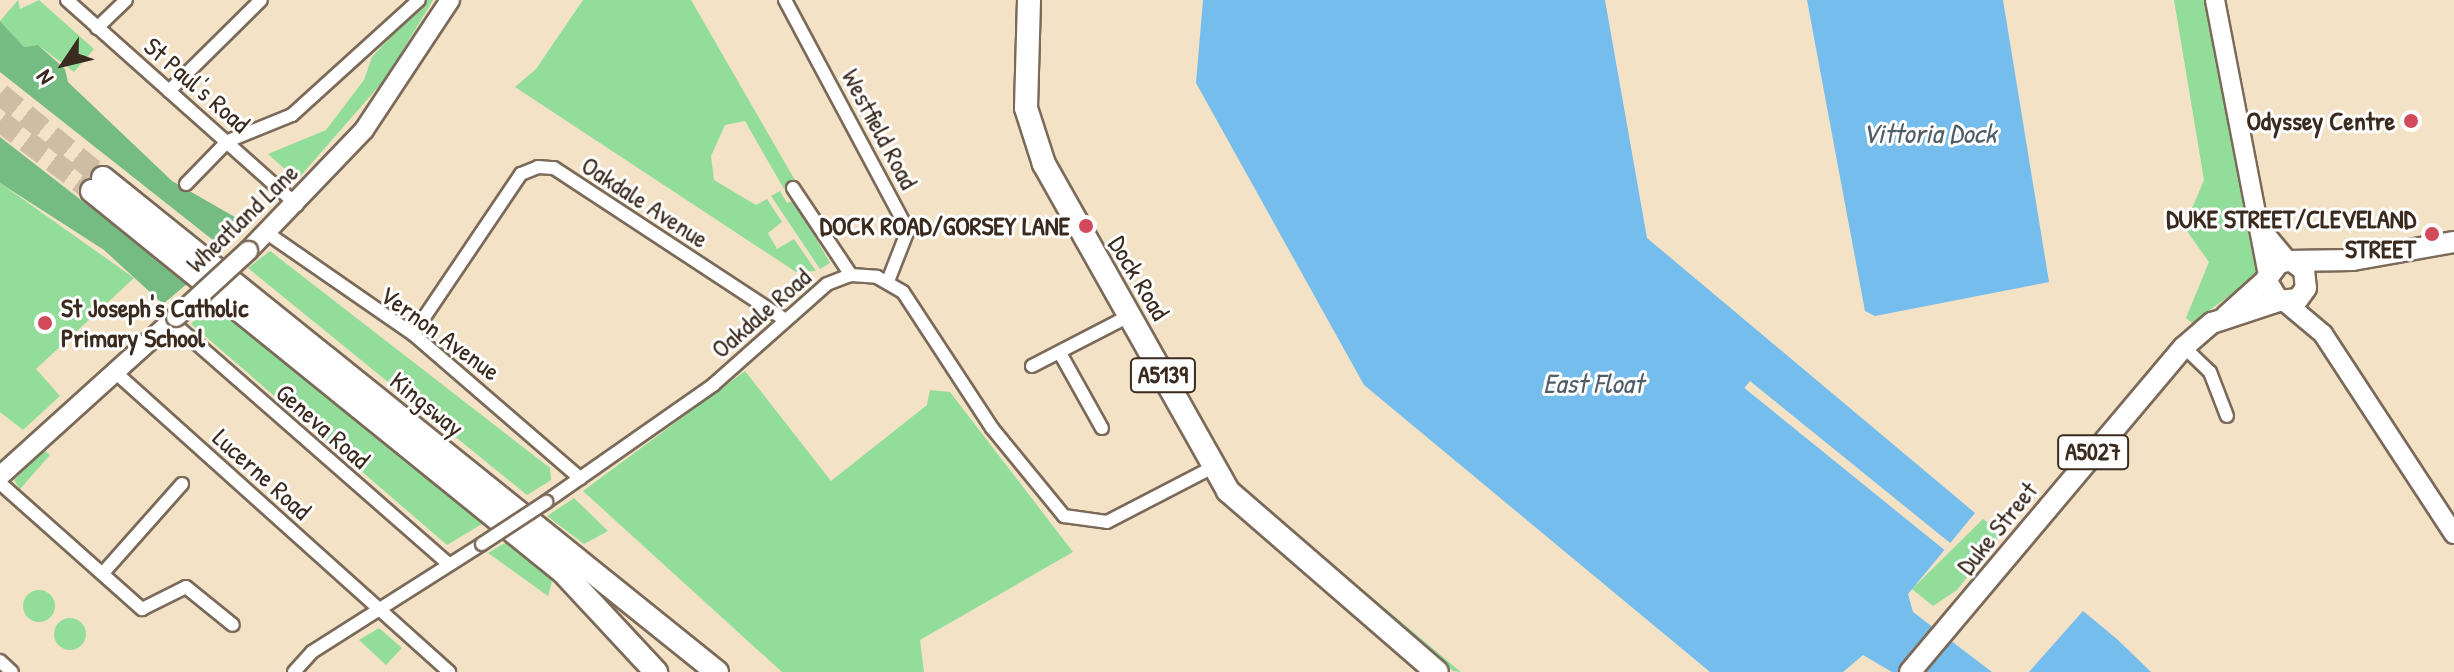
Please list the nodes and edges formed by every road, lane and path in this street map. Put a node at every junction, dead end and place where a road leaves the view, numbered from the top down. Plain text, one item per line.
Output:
1 (67, 0) edge
2 (126, 0) edge
3 (261, 0) edge
4 (419, 0) edge
5 (450, 0) edge
6 (785, 0) edge
7 (1029, 0) edge
8 (2215, 0) edge
9 (97, 28) junction
10 (169, 91) junction
11 (228, 141) junction
12 (186, 184) dead end
13 (793, 188) dead end
14 (297, 205) junction
15 (2253, 219) junction
16 (267, 233) junction
17 (2454, 242) edge
18 (2353, 260) junction
19 (2291, 262) junction
20 (851, 275) junction
21 (2267, 277) junction
22 (888, 281) junction
23 (2307, 286) junction
24 (2282, 302) junction
25 (1131, 315) junction
26 (2226, 316) junction
27 (782, 318) junction
28 (173, 319) junction
29 (413, 334) junction
30 (2323, 334) junction
31 (2184, 347) junction
32 (1060, 353) junction
33 (1032, 366) dead end
34 (115, 372) junction
35 (2227, 416) dead end
36 (1102, 428) dead end
37 (1213, 467) junction
38 (0, 476) edge
39 (580, 478) junction
40 (0, 483) edge
41 (182, 484) dead end
42 (2454, 534) edge
43 (447, 563) junction
44 (103, 573) junction
45 (381, 610) junction
46 (233, 625) dead end
47 (0, 661) edge
48 (12, 672) edge
49 (294, 672) edge
50 (449, 672) edge
51 (656, 672) edge
52 (717, 672) edge
53 (1437, 672) edge
54 (1910, 672) edge

1 - 9 street, St Paul's Road
2 - 9 street
3 - 10 street
4 - 11 street
5 - 14 main road, Wheatland Lane
6 - 22 street, Westfield Road
7 - 25 highway, Dock Road / A5139
8 - 15 main road
9 - 10 street, St Paul's Road
10 - 11 street, St Paul's Road
11 - 12 street
11 - 14 street, St Paul's Road
13 - 20 street
14 - 16 main road, Wheatland Lane
15 - 19 main road
15 - 21 main road
16 - 28 main road, Wheatland Lane, bridge
16 - 29 street, Vernon Avenue
17 - 18 main road
18 - 19 main road
18 - 23 main road
19 - 21 main road, Duke Street
19 - 23 main road
20 - 22 street, Oakdale Road
20 - 27 street, Oakdale Road
21 - 24 main road
21 - 26 main road, Duke Street / A5027
22 - 37 street
23 - 24 main road, Duke Street
23 - 30 main road
24 - 26 main road, Duke Street / A5027
24 - 30 main road
25 - 32 street
25 - 37 highway, Dock Road / A5139
26 - 31 main road, Duke Street / A5027
27 - 29 street, Oakdale Avenue
27 - 39 street, Oakdale Road
28 - 34 main road, Wheatland Lane
28 - 43 street, Geneva Road
29 - 39 street, Vernon Avenue
30 - 42 main road
31 - 35 street
31 - 54 main road, Duke Street / A5027
32 - 33 street
32 - 36 street
34 - 38 main road, Wheatland Lane
34 - 45 street, Lucerne Road
37 - 53 highway, Dock Road / A5139
39 - 43 street, Oakdale Road, bridge
40 - 44 street
41 - 44 street
43 - 45 street, Oakdale Road
44 - 46 street
45 - 49 street, Oakdale Road
45 - 50 street, Lucerne Road
47 - 48 street
51 - 52 highway, Kingsway

